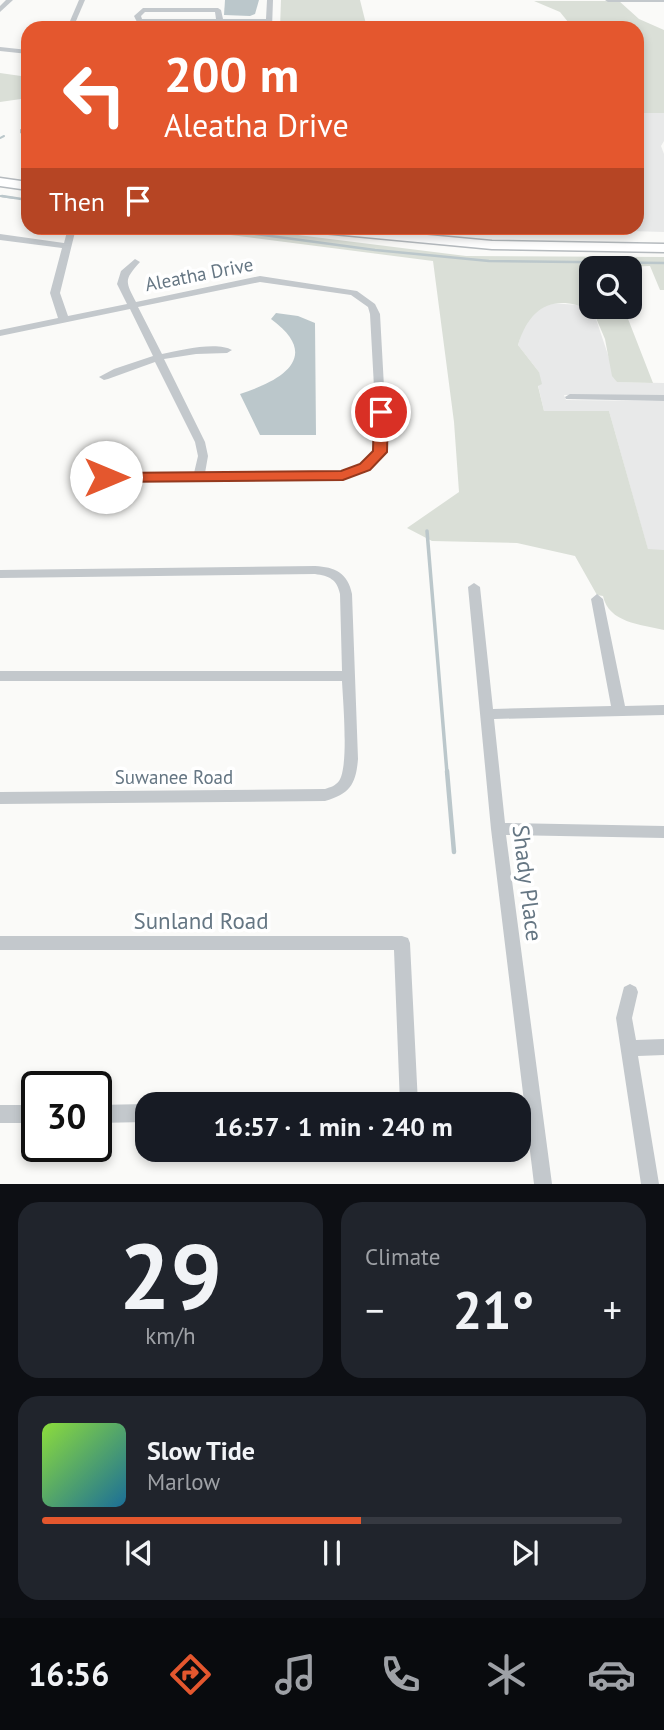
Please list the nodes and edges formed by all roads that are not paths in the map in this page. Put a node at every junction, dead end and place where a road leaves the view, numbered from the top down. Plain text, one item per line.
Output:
1 (10, 0) edge
2 (82, 0) edge
3 (270, 0) edge
4 (608, 0) edge
5 (664, 0) edge
6 (0, 10) edge
7 (73, 21) edge
8 (220, 21) joint
9 (269, 21) edge
10 (0, 49) edge
11 (21, 51) edge
12 (0, 173) edge
13 (21, 175) edge
14 (0, 182) edge
15 (21, 186) edge
16 (70, 235) edge
17 (424, 235) edge
18 (471, 235) edge
19 (0, 237) edge
20 (664, 237) edge
21 (67, 246) junction
22 (664, 248) edge
23 (135, 262) dead end
24 (132, 305) junction
25 (64, 320) junction
26 (0, 333) edge
27 (227, 350) dead end
28 (160, 359) junction
29 (104, 377) dead end
30 (570, 397) dead end
31 (664, 398) edge
32 (86, 472) dead end
33 (199, 478) junction
34 (0, 574) edge
35 (474, 586) dead end
36 (597, 599) dead end
37 (0, 676) edge
38 (348, 676) junction
39 (664, 710) edge
40 (620, 711) junction
41 (488, 714) junction
42 (346, 785) joint
43 (0, 798) edge
44 (498, 829) junction
45 (664, 832) edge
46 (0, 943) edge
47 (629, 992) dead end
48 (664, 1047) edge
49 (629, 1048) junction
50 (408, 1092) edge
51 (0, 1114) edge
52 (21, 1114) edge
53 (112, 1114) edge
54 (135, 1114) edge
55 (544, 1184) edge
56 (650, 1184) edge

1 - 6 street
2 - 7 street
3 - 9 street
4 - 5 street
8 - 8 street
10 - 11 street
12 - 13 main road
14 - 15 main road
16 - 21 street
17 - 22 main road
18 - 20 main road
19 - 21 street
21 - 25 street
23 - 24 street
24 - 25 street, Aleatha Drive
24 - 28 street
24 - 33 street, Aleatha Drive
25 - 26 street, Aleatha Drive
27 - 28 street
28 - 29 street
28 - 33 street
30 - 31 street
32 - 33 street, Aleatha Drive
34 - 38 street
35 - 41 street, Shady Place
36 - 40 street
37 - 38 street
38 - 42 street
39 - 40 street
40 - 41 street
41 - 44 street, Shady Place
42 - 43 street, Suwanee Road
44 - 45 street
44 - 55 street, Shady Place
46 - 50 street, Sunland Road
47 - 49 street
48 - 49 street
49 - 56 street
51 - 52 street
53 - 54 street

